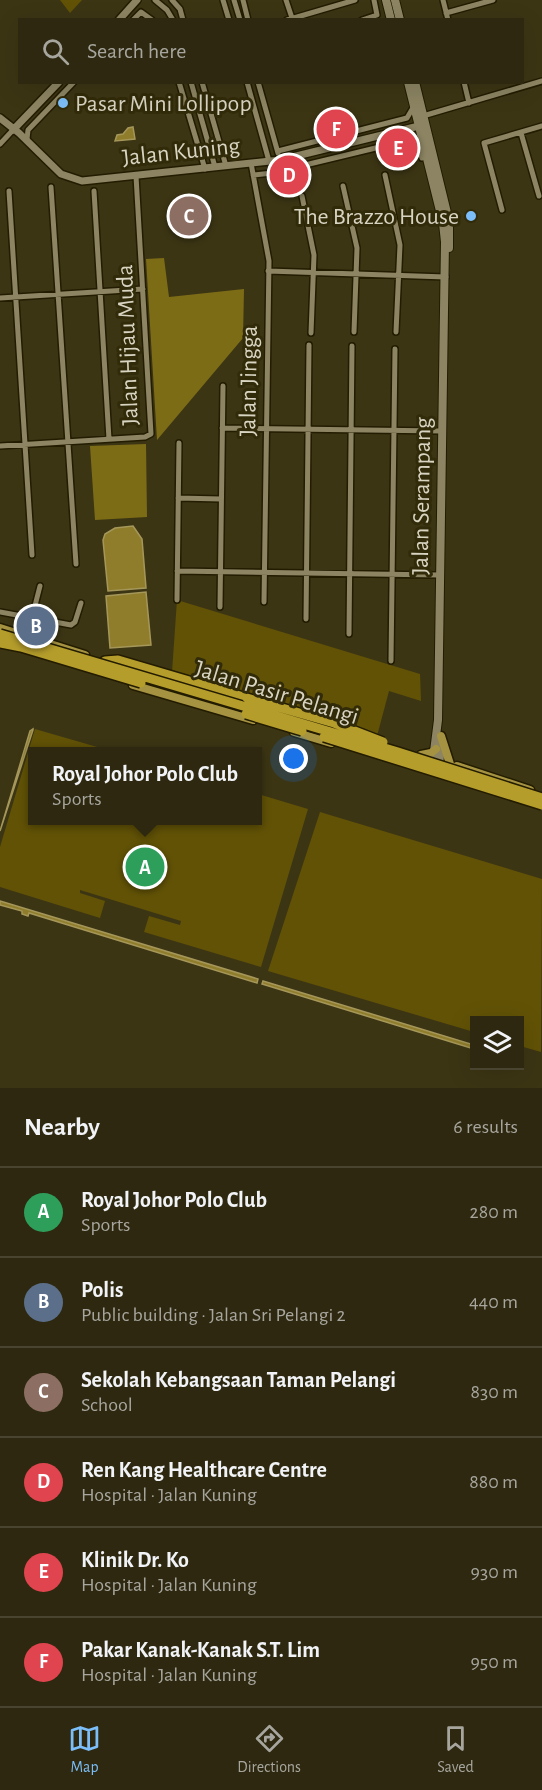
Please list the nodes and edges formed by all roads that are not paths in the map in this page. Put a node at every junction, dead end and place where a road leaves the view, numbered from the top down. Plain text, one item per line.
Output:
1 (137, 0) edge
2 (155, 0) edge
3 (172, 0) edge
4 (223, 0) edge
5 (234, 0) edge
6 (243, 0) edge
7 (286, 0) edge
8 (355, 0) edge
9 (375, 0) edge
10 (386, 0) edge
11 (395, 0) edge
12 (443, 0) edge
13 (493, 0) edge
14 (129, 8) junction
15 (447, 16) edge
16 (135, 17) edge
17 (120, 18) edge
18 (150, 18) edge
19 (171, 18) edge
20 (182, 18) edge
21 (228, 18) edge
22 (239, 18) edge
23 (248, 18) edge
24 (289, 18) edge
25 (292, 18) edge
26 (368, 18) edge
27 (390, 18) edge
28 (400, 18) edge
29 (542, 81) edge
30 (57, 84) edge
31 (72, 84) edge
32 (180, 84) edge
33 (192, 84) edge
34 (203, 84) edge
35 (247, 84) edge
36 (408, 84) edge
37 (416, 84) edge
38 (464, 84) edge
39 (259, 85) edge
40 (249, 91) junction
41 (195, 96) junction
42 (184, 99) junction
43 (208, 103) junction
44 (469, 103) junction
45 (197, 106) junction
46 (414, 106) junction
47 (420, 117) junction
48 (0, 118) edge
49 (422, 126) junction
50 (542, 126) edge
51 (13, 130) junction
52 (352, 132) junction
53 (521, 133) junction
54 (27, 139) junction
55 (355, 143) junction
56 (0, 144) edge
57 (278, 151) junction
58 (357, 152) junction
59 (305, 155) junction
60 (422, 158) dead end
61 (280, 160) junction
62 (269, 161) junction
63 (49, 163) junction
64 (251, 163) junction
65 (308, 165) junction
66 (226, 166) junction
67 (215, 167) junction
68 (205, 169) junction
69 (253, 175) junction
70 (385, 175) dead end
71 (136, 176) junction
72 (343, 186) dead end
73 (51, 187) dead end
74 (9, 191) dead end
75 (94, 191) dead end
76 (302, 196) dead end
77 (539, 196) dead end
78 (502, 210) dead end
79 (268, 271) junction
80 (313, 272) junction
81 (355, 273) junction
82 (398, 274) junction
83 (446, 274) junction
84 (143, 289) junction
85 (100, 291) junction
86 (58, 294) junction
87 (15, 297) junction
88 (0, 298) edge
89 (354, 332) dead end
90 (396, 332) dead end
91 (311, 333) dead end
92 (309, 345) dead end
93 (352, 346) dead end
94 (395, 349) dead end
95 (223, 386) dead end
96 (222, 428) junction
97 (266, 429) junction
98 (308, 429) junction
99 (351, 430) junction
100 (394, 431) junction
101 (441, 431) junction
102 (109, 439) junction
103 (67, 441) junction
104 (179, 443) dead end
105 (25, 444) junction
106 (0, 446) edge
107 (178, 498) junction
108 (221, 499) junction
109 (32, 555) dead end
110 (76, 564) dead end
111 (177, 571) junction
112 (220, 572) junction
113 (264, 572) junction
114 (306, 573) junction
115 (350, 573) junction
116 (392, 574) junction
117 (440, 575) junction
118 (39, 586) dead end
119 (177, 600) dead end
120 (264, 602) dead end
121 (81, 603) dead end
122 (220, 607) dead end
123 (0, 612) edge
124 (32, 616) junction
125 (306, 619) dead end
126 (0, 628) edge
127 (0, 634) edge
128 (349, 634) dead end
129 (27, 636) junction
130 (0, 645) edge
131 (24, 651) junction
132 (105, 661) junction
133 (391, 661) dead end
134 (438, 720) junction
135 (441, 736) junction
136 (436, 749) junction
137 (398, 752) junction
138 (421, 755) junction
139 (437, 760) junction
140 (450, 764) junction
141 (434, 772) junction
142 (542, 796) edge
143 (542, 806) edge

1 - 14 street
2 - 19 street
3 - 20 street
4 - 21 street
5 - 22 street
6 - 23 street
7 - 24 street
8 - 25 street
9 - 26 street
10 - 27 main road
11 - 28 main road
12 - 15 street
13 - 15 street
14 - 16 street
14 - 17 street
16 - 18 street
29 - 44 street
30 - 51 street
31 - 54 street
32 - 42 street
33 - 41 street
34 - 43 street
35 - 40 street
36 - 46 main road, Jalan Serampang
37 - 47 main road, Jalan Serampang
38 - 44 street
39 - 40 street
39 - 57 street
40 - 62 street
41 - 42 street
41 - 45 street
42 - 68 street
43 - 45 street
43 - 66 street
44 - 47 street
45 - 67 street
46 - 47 main road, Jalan Serampang
46 - 52 street
47 - 49 main road, Jalan Serampang
48 - 51 street, Jalan Kuning
49 - 55 street, Jalan Kuning
49 - 83 main road, Jalan Serampang
50 - 53 street
51 - 54 street, Jalan Kuning
51 - 56 street
51 - 63 street, Jalan Kuning
52 - 55 street
52 - 57 street
53 - 77 street
53 - 78 street
54 - 63 street, Jalan Kuning
55 - 58 street
55 - 59 street, Jalan Kuning
57 - 61 street
58 - 60 street
58 - 65 street
59 - 61 street, Jalan Kuning
59 - 65 street
61 - 62 street, Jalan Kuning
62 - 64 street, Jalan Kuning
63 - 71 street, Jalan Kuning
64 - 66 street, Jalan Kuning
64 - 69 street, Jalan Jingga
65 - 69 street
66 - 67 street, Jalan Kuning
67 - 68 street, Jalan Kuning
68 - 71 street, Jalan Kuning
69 - 79 street, Jalan Jingga
70 - 82 street
71 - 84 street, Jalan Hijau Muda
72 - 81 street
73 - 86 street
74 - 87 street
75 - 85 street
76 - 80 street
79 - 80 street
79 - 97 street, Jalan Jingga
80 - 81 street
80 - 91 street
81 - 82 street
81 - 89 street
82 - 83 street
82 - 90 street
83 - 101 main road, Jalan Serampang
84 - 85 street
84 - 102 street, Jalan Hijau Muda
85 - 86 street
85 - 102 street
86 - 87 street
86 - 103 street
87 - 88 street
87 - 105 street
92 - 98 street
93 - 99 street
94 - 100 street
95 - 96 street
96 - 97 street
96 - 108 street
97 - 98 street
97 - 113 street, Jalan Jingga
98 - 99 street
98 - 114 street
99 - 100 street
99 - 115 street
100 - 101 street
100 - 116 street
101 - 117 main road, Jalan Serampang
102 - 103 street, Jalan Hijau Muda
103 - 105 street, Jalan Hijau Muda
103 - 110 street
104 - 107 street
105 - 106 street, Jalan Hijau Muda
105 - 109 street
107 - 108 street
107 - 111 street
108 - 112 street
111 - 112 street
111 - 119 street
112 - 113 street
112 - 122 street
113 - 114 street
113 - 120 street, Jalan Jingga
114 - 115 street
114 - 125 street
115 - 116 street
115 - 128 street
116 - 117 street
116 - 133 street
117 - 134 main road, Jalan Serampang
118 - 124 street
121 - 124 street
123 - 124 street
124 - 129 street
126 - 129 main road, Jalan Pasir Pelangi
127 - 137 highway, bridge
129 - 131 street
129 - 132 main road, Jalan Pasir Pelangi
130 - 131 main road, Jalan Pasir Pelangi
130 - 143 highway, bridge
131 - 141 main road, Jalan Pasir Pelangi
132 - 137 highway, bridge
132 - 138 main road, Jalan Pasir Pelangi
134 - 135 main road, Jalan Serampang
134 - 136 main road, Jalan Serampang
135 - 139 main road, Jalan Serampang
135 - 140 main road
136 - 138 main road
136 - 139 main road, Jalan Serampang
137 - 142 highway, bridge
138 - 139 main road, Jalan Pasir Pelangi
139 - 140 main road, Jalan Pasir Pelangi
139 - 141 main road, Jalan Serampang
140 - 142 main road, Jalan Pasir Pelangi
141 - 143 main road, Jalan Pasir Pelangi

